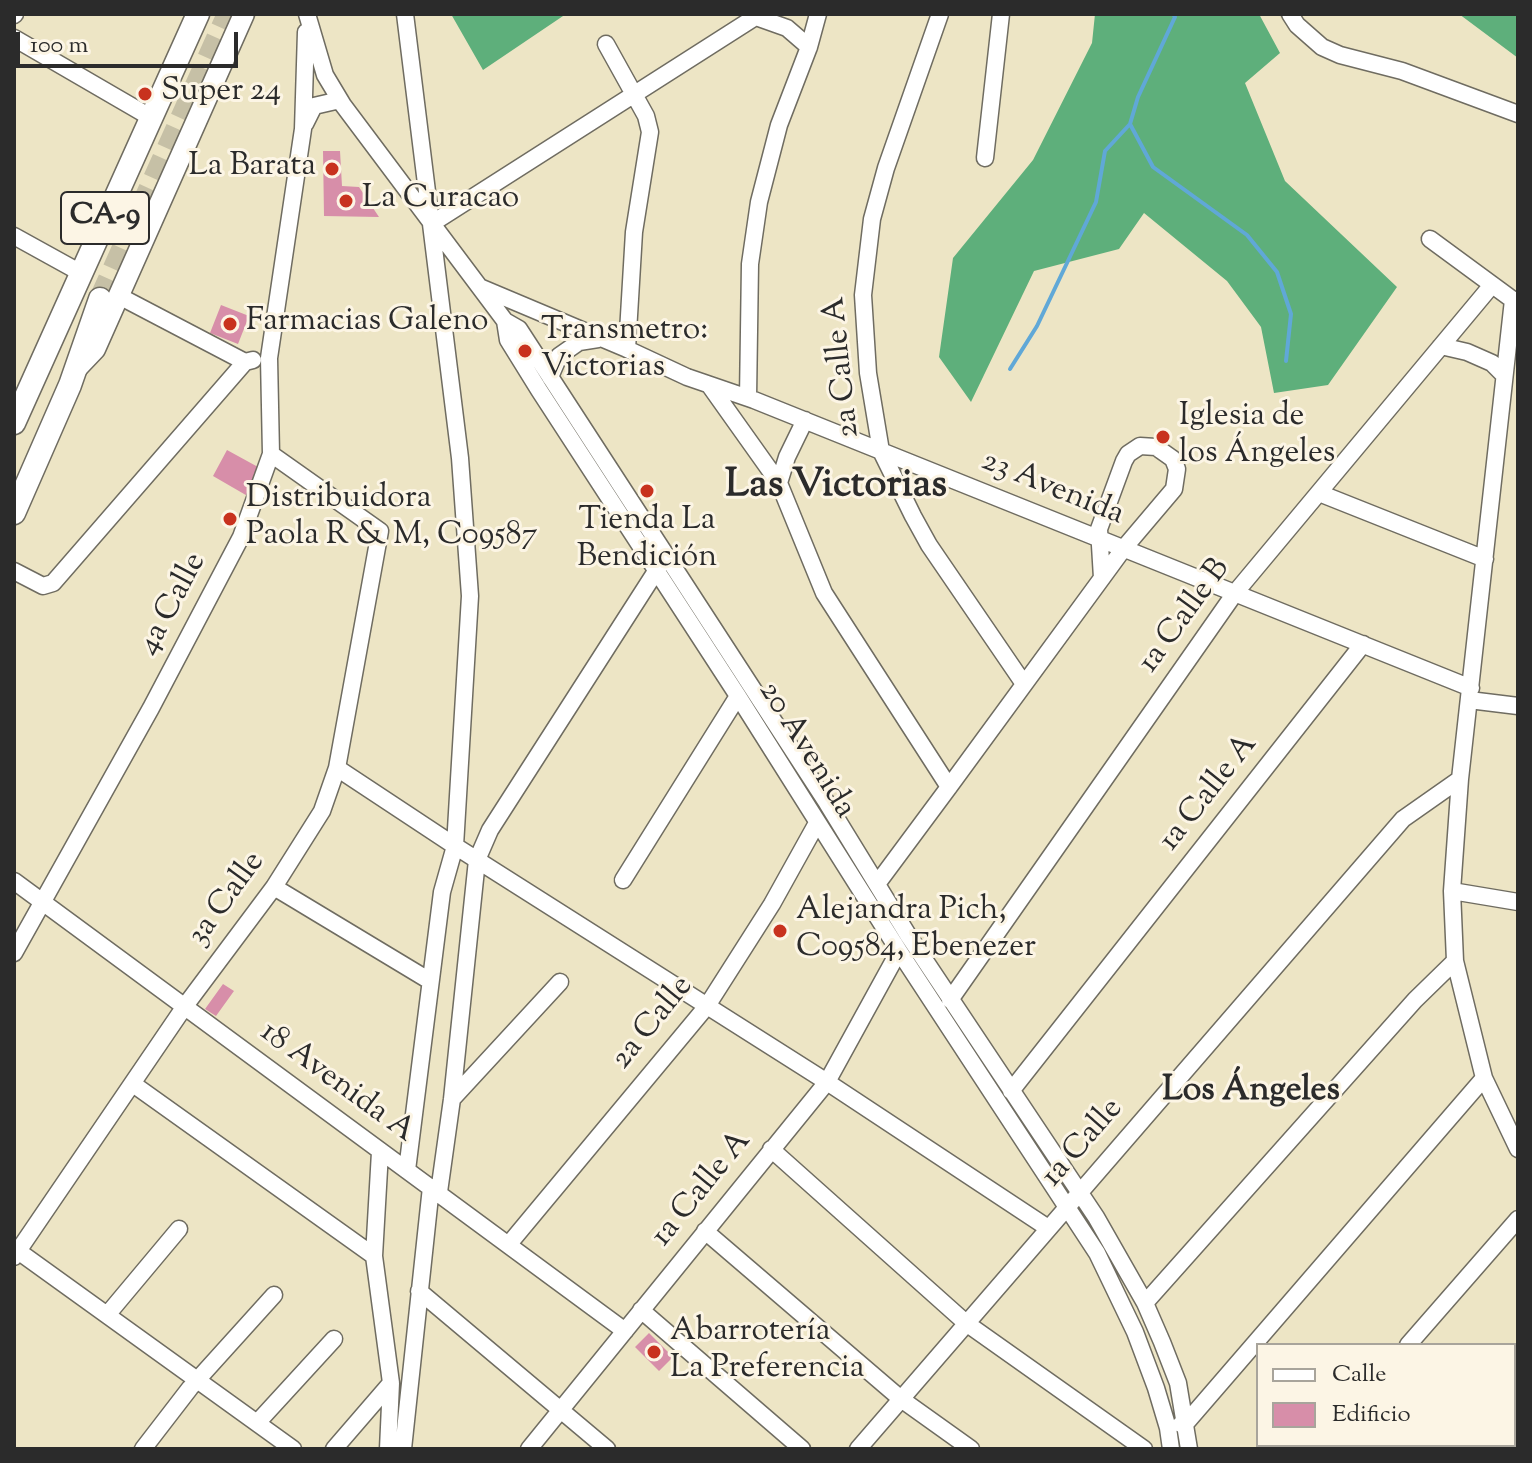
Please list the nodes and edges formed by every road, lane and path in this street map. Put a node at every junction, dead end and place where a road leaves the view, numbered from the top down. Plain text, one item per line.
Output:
1 (198, 14) edge
2 (244, 14) edge
3 (307, 14) edge
4 (405, 14) edge
5 (818, 14) edge
6 (940, 14) edge
7 (1001, 14) edge
8 (1290, 14) edge
9 (758, 15) edge
10 (14, 38) edge
11 (606, 44) dead end
12 (809, 47) junction
13 (633, 94) junction
14 (340, 100) junction
15 (1518, 114) edge
16 (150, 117) junction
17 (303, 129) junction
18 (985, 158) dead end
19 (431, 224) junction
20 (14, 236) edge
21 (1430, 239) dead end
22 (81, 273) junction
23 (1492, 285) junction
24 (481, 288) junction
25 (110, 298) junction
26 (505, 321) junction
27 (601, 339) junction
28 (1441, 346) junction
29 (627, 349) junction
30 (269, 358) junction
31 (245, 362) junction
32 (1504, 375) junction
33 (550, 377) junction
34 (709, 384) junction
35 (748, 398) junction
36 (805, 420) junction
37 (14, 423) edge
38 (881, 451) junction
39 (271, 454) junction
40 (779, 483) junction
41 (1319, 493) junction
42 (14, 513) edge
43 (1099, 538) junction
44 (1124, 548) junction
45 (1485, 559) junction
46 (661, 563) junction
47 (14, 571) edge
48 (1102, 578) junction
49 (1235, 593) junction
50 (1363, 644) junction
51 (1024, 684) junction
52 (1470, 694) junction
53 (738, 696) junction
54 (1518, 706) edge
55 (337, 768) junction
56 (1460, 779) junction
57 (949, 787) junction
58 (817, 823) junction
59 (455, 846) junction
60 (477, 860) junction
61 (623, 880) dead end
62 (14, 881) edge
63 (877, 884) junction
64 (274, 887) junction
65 (1452, 891) junction
66 (40, 902) junction
67 (1518, 902) edge
68 (899, 951) junction
69 (14, 953) edge
70 (1455, 961) junction
71 (430, 981) junction
72 (560, 982) dead end
73 (950, 1000) junction
74 (185, 1006) junction
75 (707, 1006) junction
76 (1484, 1078) junction
77 (827, 1082) junction
78 (133, 1084) junction
79 (1011, 1091) junction
80 (452, 1099) junction
81 (771, 1149) junction
82 (1518, 1149) edge
83 (380, 1152) junction
84 (407, 1170) junction
85 (435, 1190) junction
86 (1073, 1199) junction
87 (1518, 1219) edge
88 (1048, 1228) junction
89 (179, 1229) dead end
90 (705, 1231) junction
91 (509, 1244) junction
92 (16, 1254) edge
93 (374, 1256) junction
94 (419, 1291) junction
95 (274, 1295) dead end
96 (1145, 1303) junction
97 (641, 1310) junction
98 (107, 1315) junction
99 (966, 1323) junction
100 (625, 1331) junction
101 (334, 1339) dead end
102 (1410, 1343) edge
103 (198, 1381) junction
104 (391, 1383) junction
105 (901, 1399) junction
106 (561, 1410) junction
107 (257, 1423) junction
108 (1186, 1423) junction
109 (1168, 1428) junction
110 (143, 1449) edge
111 (293, 1449) edge
112 (334, 1449) edge
113 (388, 1449) edge
114 (403, 1449) edge
115 (529, 1449) edge
116 (607, 1449) edge
117 (802, 1449) edge
118 (858, 1449) edge
119 (971, 1449) edge
120 (1144, 1449) edge
121 (1171, 1449) edge
122 (1189, 1449) edge

1 - 16 highway, CA-9
2 - 25 main road, CA-9
3 - 14 street, 20 Avenida
3 - 17 street, 4a Calle
4 - 19 street
5 - 12 street
6 - 38 street, 2a Calle A
7 - 18 street
8 - 15 street
9 - 12 street
9 - 13 street
10 - 16 street
11 - 13 street
12 - 35 street
13 - 19 street
13 - 29 street
14 - 17 street
14 - 19 street, 20 Avenida
16 - 22 highway, CA-9
17 - 30 street, 4a Calle
19 - 24 street, 20 Avenida
19 - 59 street
20 - 22 street
21 - 23 street
22 - 37 highway, CA-9
23 - 28 street, 1a Calle B
23 - 32 street
24 - 26 street, 20 Avenida
24 - 27 street, 23 Avenida
25 - 31 street
25 - 42 highway, CA-9
26 - 33 street, 20 Avenida
26 - 46 street, 20 Avenida
27 - 29 street, 23 Avenida
27 - 33 street
28 - 32 street
28 - 41 street, 1a Calle B
29 - 34 street, 23 Avenida
30 - 31 street
30 - 39 street, 4a Calle
31 - 47 street
32 - 45 street
33 - 46 street, 20 Avenida
34 - 35 street, 23 Avenida
34 - 40 street
35 - 36 street, 23 Avenida
36 - 38 street, 23 Avenida
36 - 40 street
38 - 43 street, 23 Avenida
38 - 51 street, 2a Calle A
39 - 55 street, 3a Calle
39 - 66 street, 4a Calle
40 - 57 street
41 - 45 street
41 - 49 street, 1a Calle B
43 - 44 street, 23 Avenida
43 - 44 street
43 - 48 street
44 - 48 street
44 - 49 street, 23 Avenida
45 - 52 street
46 - 53 street, 20 Avenida
46 - 60 street
46 - 63 street, 20 Avenida
48 - 51 street
49 - 50 street, 23 Avenida
49 - 73 street, 1a Calle B
50 - 52 street, 23 Avenida
50 - 79 street, 1a Calle A
51 - 57 street
52 - 54 street, 23 Avenida
52 - 56 street
53 - 58 street, 20 Avenida
53 - 61 street
55 - 59 street
55 - 64 street, 3a Calle
56 - 65 street
56 - 86 street, 1a Calle
57 - 63 street
58 - 68 street, 20 Avenida
58 - 75 street, 2a Calle
59 - 60 street
59 - 71 street
60 - 75 street
60 - 80 street
62 - 66 street, 18 Avenida A
63 - 73 street, 20 Avenida
64 - 71 street
64 - 74 street, 3a Calle
65 - 67 street
65 - 70 street
66 - 69 street, 4a Calle
66 - 74 street, 18 Avenida A
68 - 77 street, 1a Calle A
68 - 86 street, 20 Avenida
70 - 76 street
70 - 96 street
71 - 84 street
72 - 80 street
73 - 79 street, 20 Avenida
74 - 78 street, 3a Calle
74 - 83 street, 18 Avenida A
75 - 77 street
75 - 91 street, 2a Calle
76 - 82 street
76 - 108 street
77 - 81 street, 1a Calle A
77 - 88 street
78 - 92 street, 3a Calle
78 - 93 street
79 - 86 street, 20 Avenida
80 - 85 street
81 - 90 street, 1a Calle A
81 - 99 street
83 - 84 street, 18 Avenida A
83 - 93 street
84 - 85 street, 18 Avenida A
85 - 91 street, 18 Avenida A
85 - 94 street
86 - 88 street, 1a Calle
86 - 96 street
86 - 109 street
87 - 102 street
88 - 99 street, 1a Calle
89 - 98 street
90 - 97 street, 1a Calle A
90 - 105 street
91 - 100 street, 18 Avenida A
92 - 98 street
93 - 104 street
94 - 106 street
94 - 114 street
95 - 103 street
96 - 108 street
97 - 100 street, 1a Calle A
97 - 117 street
98 - 103 street
99 - 105 street, 1a Calle
99 - 120 street
100 - 106 street, 1a Calle A
101 - 107 street
103 - 107 street
103 - 110 street
104 - 112 street
104 - 113 street
105 - 118 street, 1a Calle
105 - 119 street
106 - 115 street, 1a Calle A
106 - 116 street
107 - 111 street
108 - 109 street
108 - 122 street
109 - 121 street

